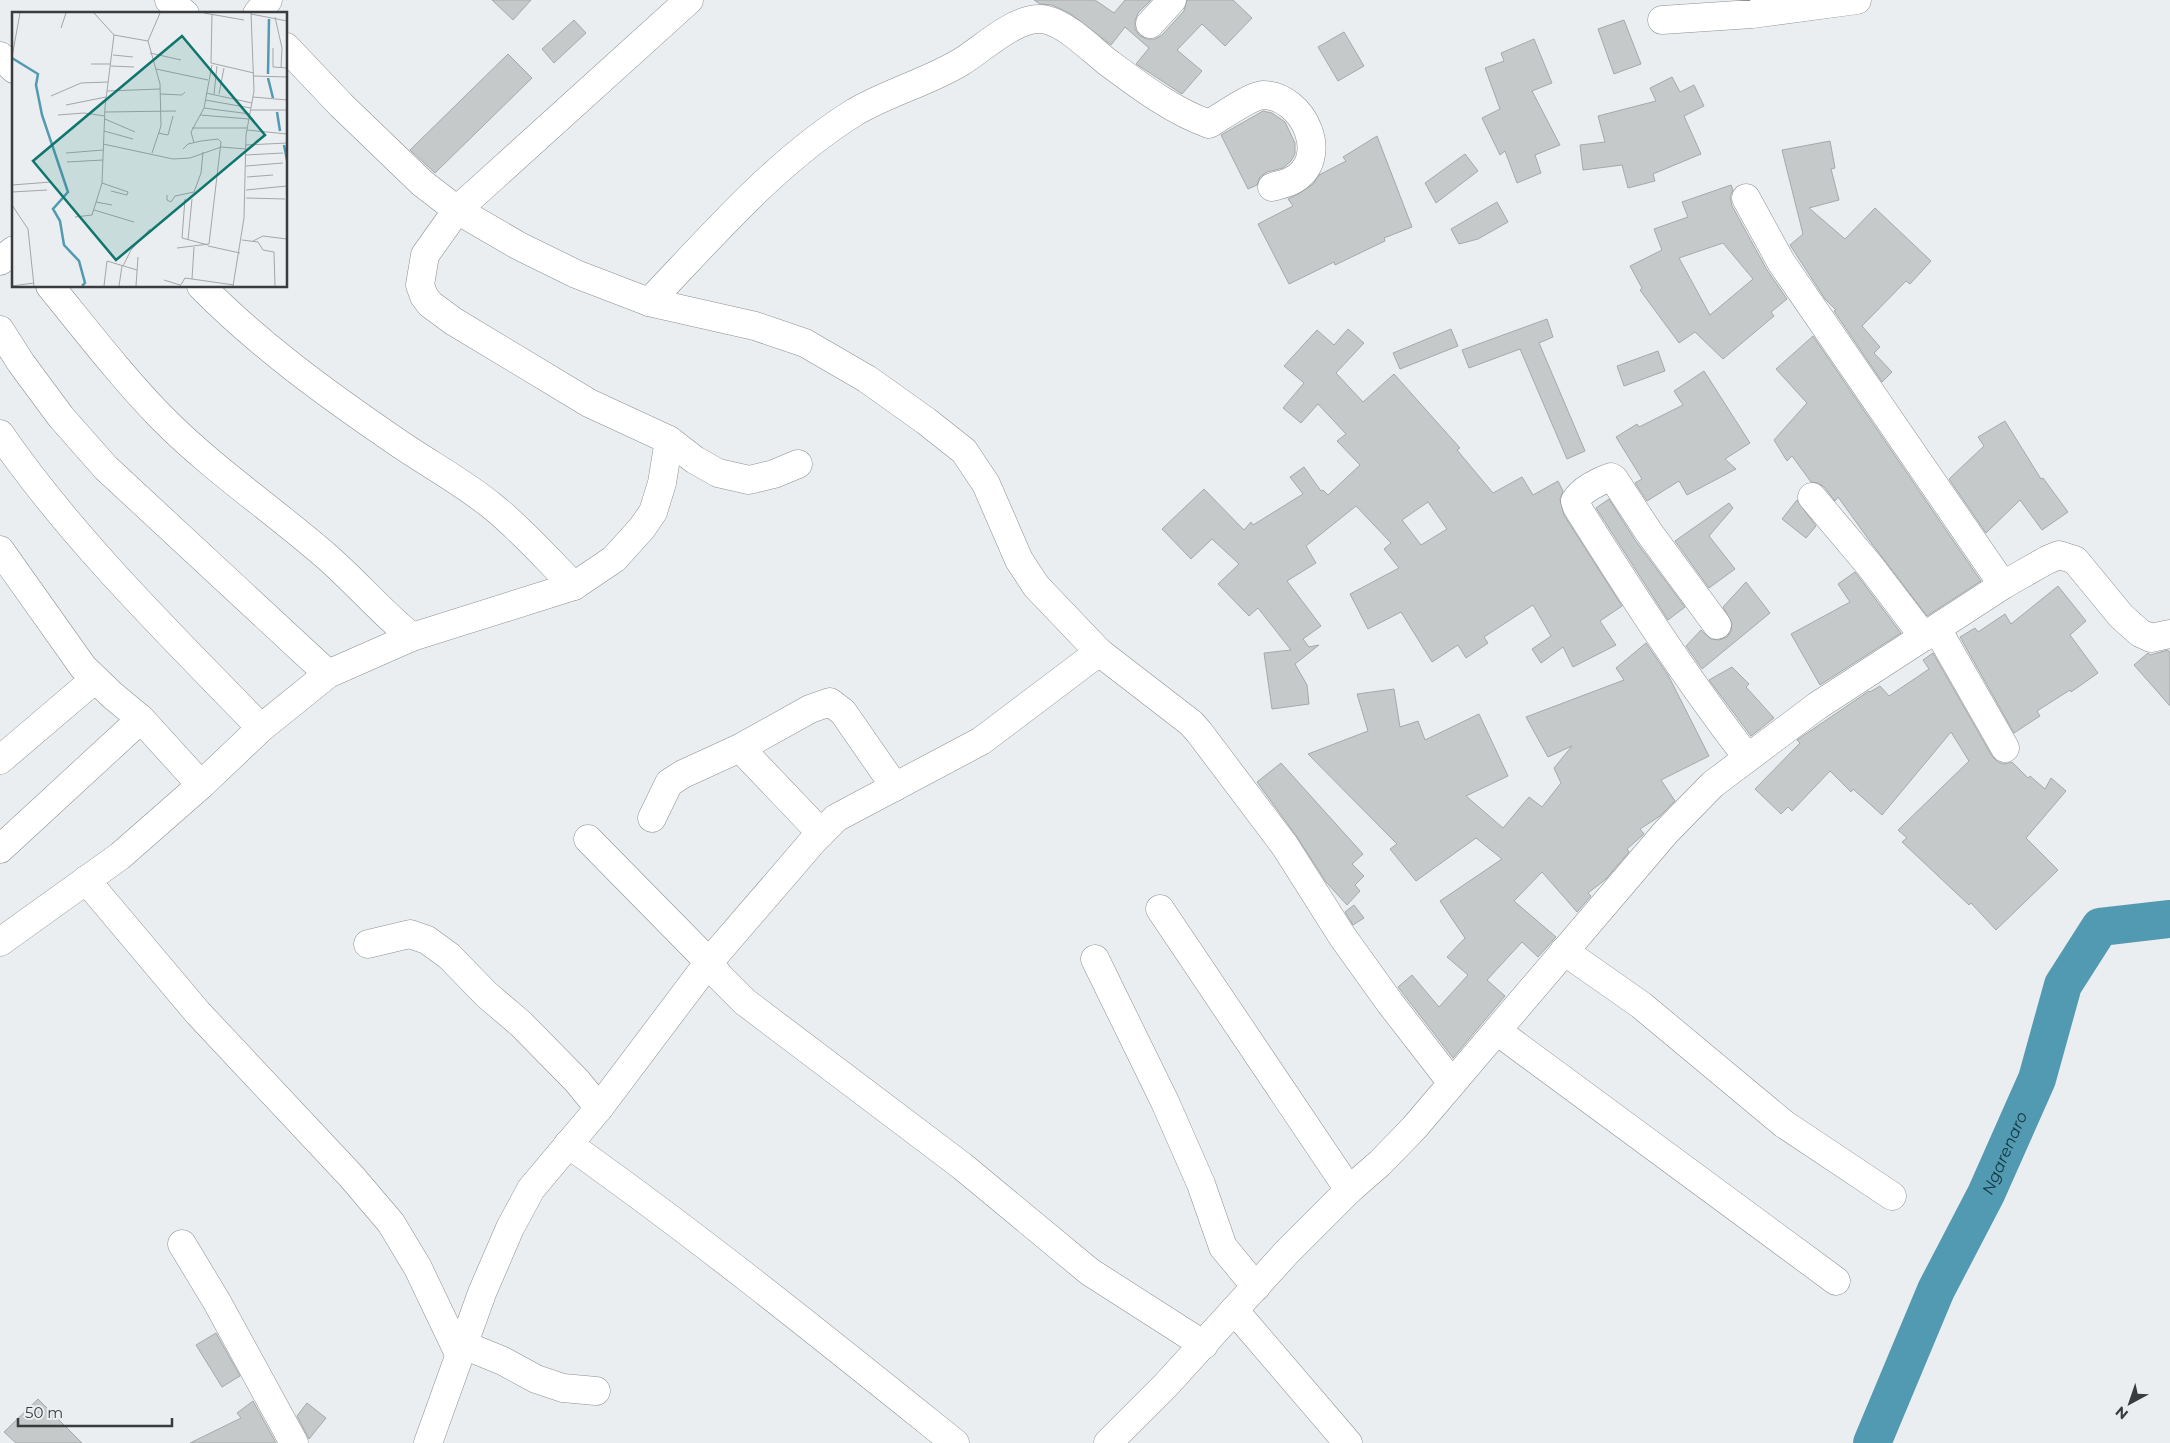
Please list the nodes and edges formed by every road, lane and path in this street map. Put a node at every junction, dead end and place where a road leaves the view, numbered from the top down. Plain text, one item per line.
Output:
1 (169, 0) edge
2 (268, 0) edge
3 (689, 0) edge
4 (1172, 0) edge
5 (1857, 0) edge
6 (183, 12) edge
7 (258, 12) edge
8 (1662, 20) dead end
9 (1150, 24) dead end
10 (288, 49) edge
11 (0, 56) edge
12 (12, 67) edge
13 (1272, 187) dead end
14 (1746, 198) dead end
15 (457, 210) junction
16 (12, 252) edge
17 (0, 261) edge
18 (52, 288) edge
19 (203, 288) edge
20 (649, 302) junction
21 (0, 330) edge
22 (0, 434) edge
23 (669, 440) junction
24 (798, 464) dead end
25 (1812, 497) dead end
26 (0, 550) edge
27 (2003, 585) junction
28 (574, 586) junction
29 (1717, 625) dead end
30 (1931, 633) junction
31 (2170, 634) edge
32 (412, 636) junction
33 (1099, 652) junction
34 (328, 674) junction
35 (95, 679) junction
36 (141, 719) junction
37 (261, 728) junction
38 (740, 748) junction
39 (2005, 748) dead end
40 (1747, 757) junction
41 (0, 760) edge
42 (201, 785) junction
43 (895, 787) junction
44 (652, 818) dead end
45 (821, 833) junction
46 (588, 839) dead end
47 (0, 849) edge
48 (86, 880) junction
49 (1160, 909) dead end
50 (0, 942) edge
51 (368, 944) dead end
52 (1564, 951) junction
53 (1095, 959) dead end
54 (709, 962) junction
55 (1497, 1031) junction
56 (1452, 1083) junction
57 (599, 1108) junction
58 (568, 1144) junction
59 (1349, 1190) junction
60 (1892, 1196) dead end
61 (182, 1244) dead end
62 (1836, 1281) dead end
63 (1256, 1286) junction
64 (1234, 1310) junction
65 (1204, 1345) junction
66 (462, 1349) junction
67 (596, 1391) dead end
68 (294, 1443) edge
69 (428, 1443) edge
70 (955, 1443) edge
71 (1108, 1443) edge
72 (1348, 1443) edge

1 - 6 street
2 - 7 street
3 - 15 street
4 - 9 street
5 - 8 street
10 - 15 street
11 - 12 street
13 - 20 street
14 - 27 street
15 - 20 street
15 - 23 street
16 - 17 street
18 - 32 street
19 - 28 street
20 - 33 street
21 - 34 street
22 - 37 street
23 - 24 street
23 - 28 street
25 - 30 street
26 - 35 street
27 - 30 street
27 - 31 street
28 - 32 street
29 - 40 street
30 - 39 street
30 - 40 street
32 - 34 street
33 - 43 street
33 - 56 street
34 - 37 street
35 - 36 street
35 - 41 street
36 - 42 street
36 - 47 street
37 - 42 street
38 - 43 street
38 - 44 street
38 - 45 street
40 - 52 street
42 - 48 street
43 - 45 street
45 - 54 street
46 - 54 street
48 - 50 street
48 - 66 street
49 - 59 street
51 - 57 street
52 - 55 street
52 - 60 street
53 - 63 street
54 - 57 street
54 - 65 street
55 - 56 street
55 - 62 street
56 - 59 street
57 - 58 street
58 - 66 street
58 - 70 street
59 - 63 street
61 - 68 street
63 - 64 street
64 - 65 street
64 - 72 street
65 - 71 street
66 - 67 street
66 - 69 street

